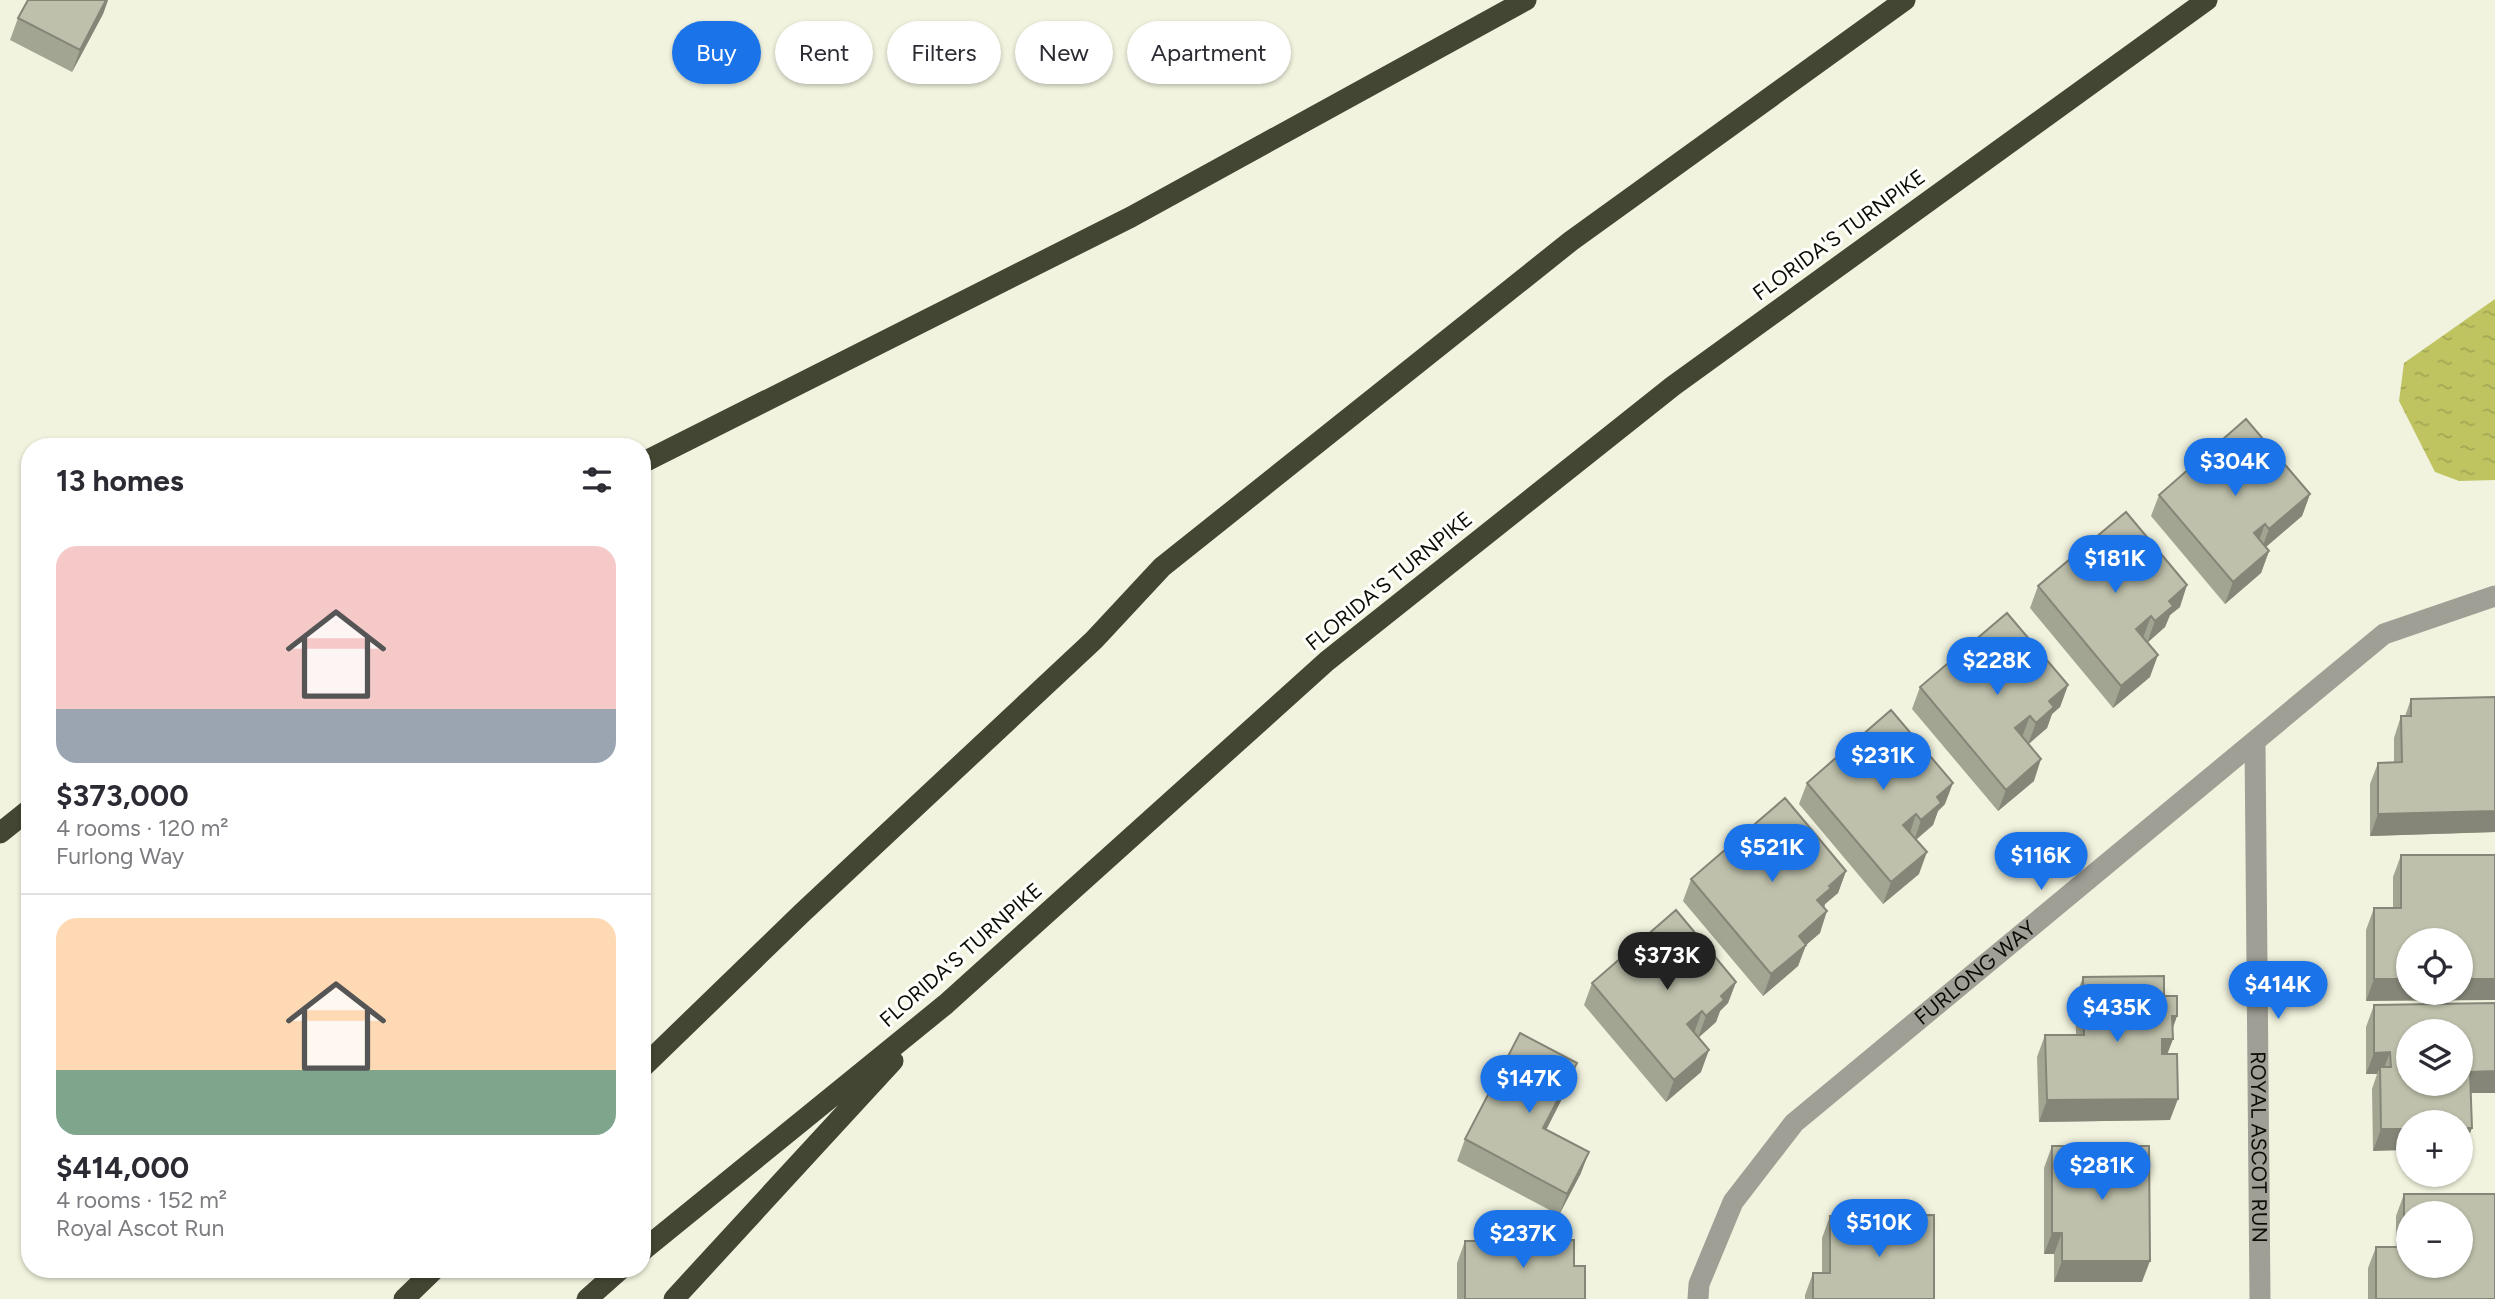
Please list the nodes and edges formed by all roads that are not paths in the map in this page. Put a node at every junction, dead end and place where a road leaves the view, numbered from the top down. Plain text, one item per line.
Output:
1 (1526, 0) edge
2 (1905, 0) edge
3 (2207, 0) edge
4 (651, 458) edge
5 (2495, 596) edge
6 (2255, 743) junction
7 (21, 816) edge
8 (0, 833) edge
9 (946, 1004) junction
10 (651, 1059) edge
11 (651, 1244) edge
12 (426, 1278) edge
13 (611, 1278) edge
14 (404, 1299) edge
15 (587, 1299) edge
16 (674, 1299) edge
17 (1698, 1299) edge
18 (2260, 1299) edge

1 - 4 highway
2 - 10 highway
3 - 9 highway, FLORIDA'S TURNPIKE
5 - 6 street, FURLONG WAY
6 - 17 street, FURLONG WAY
6 - 18 street, ROYAL ASCOT RUN
7 - 8 highway
9 - 11 highway, FLORIDA'S TURNPIKE
9 - 16 highway
12 - 14 highway
13 - 15 highway

